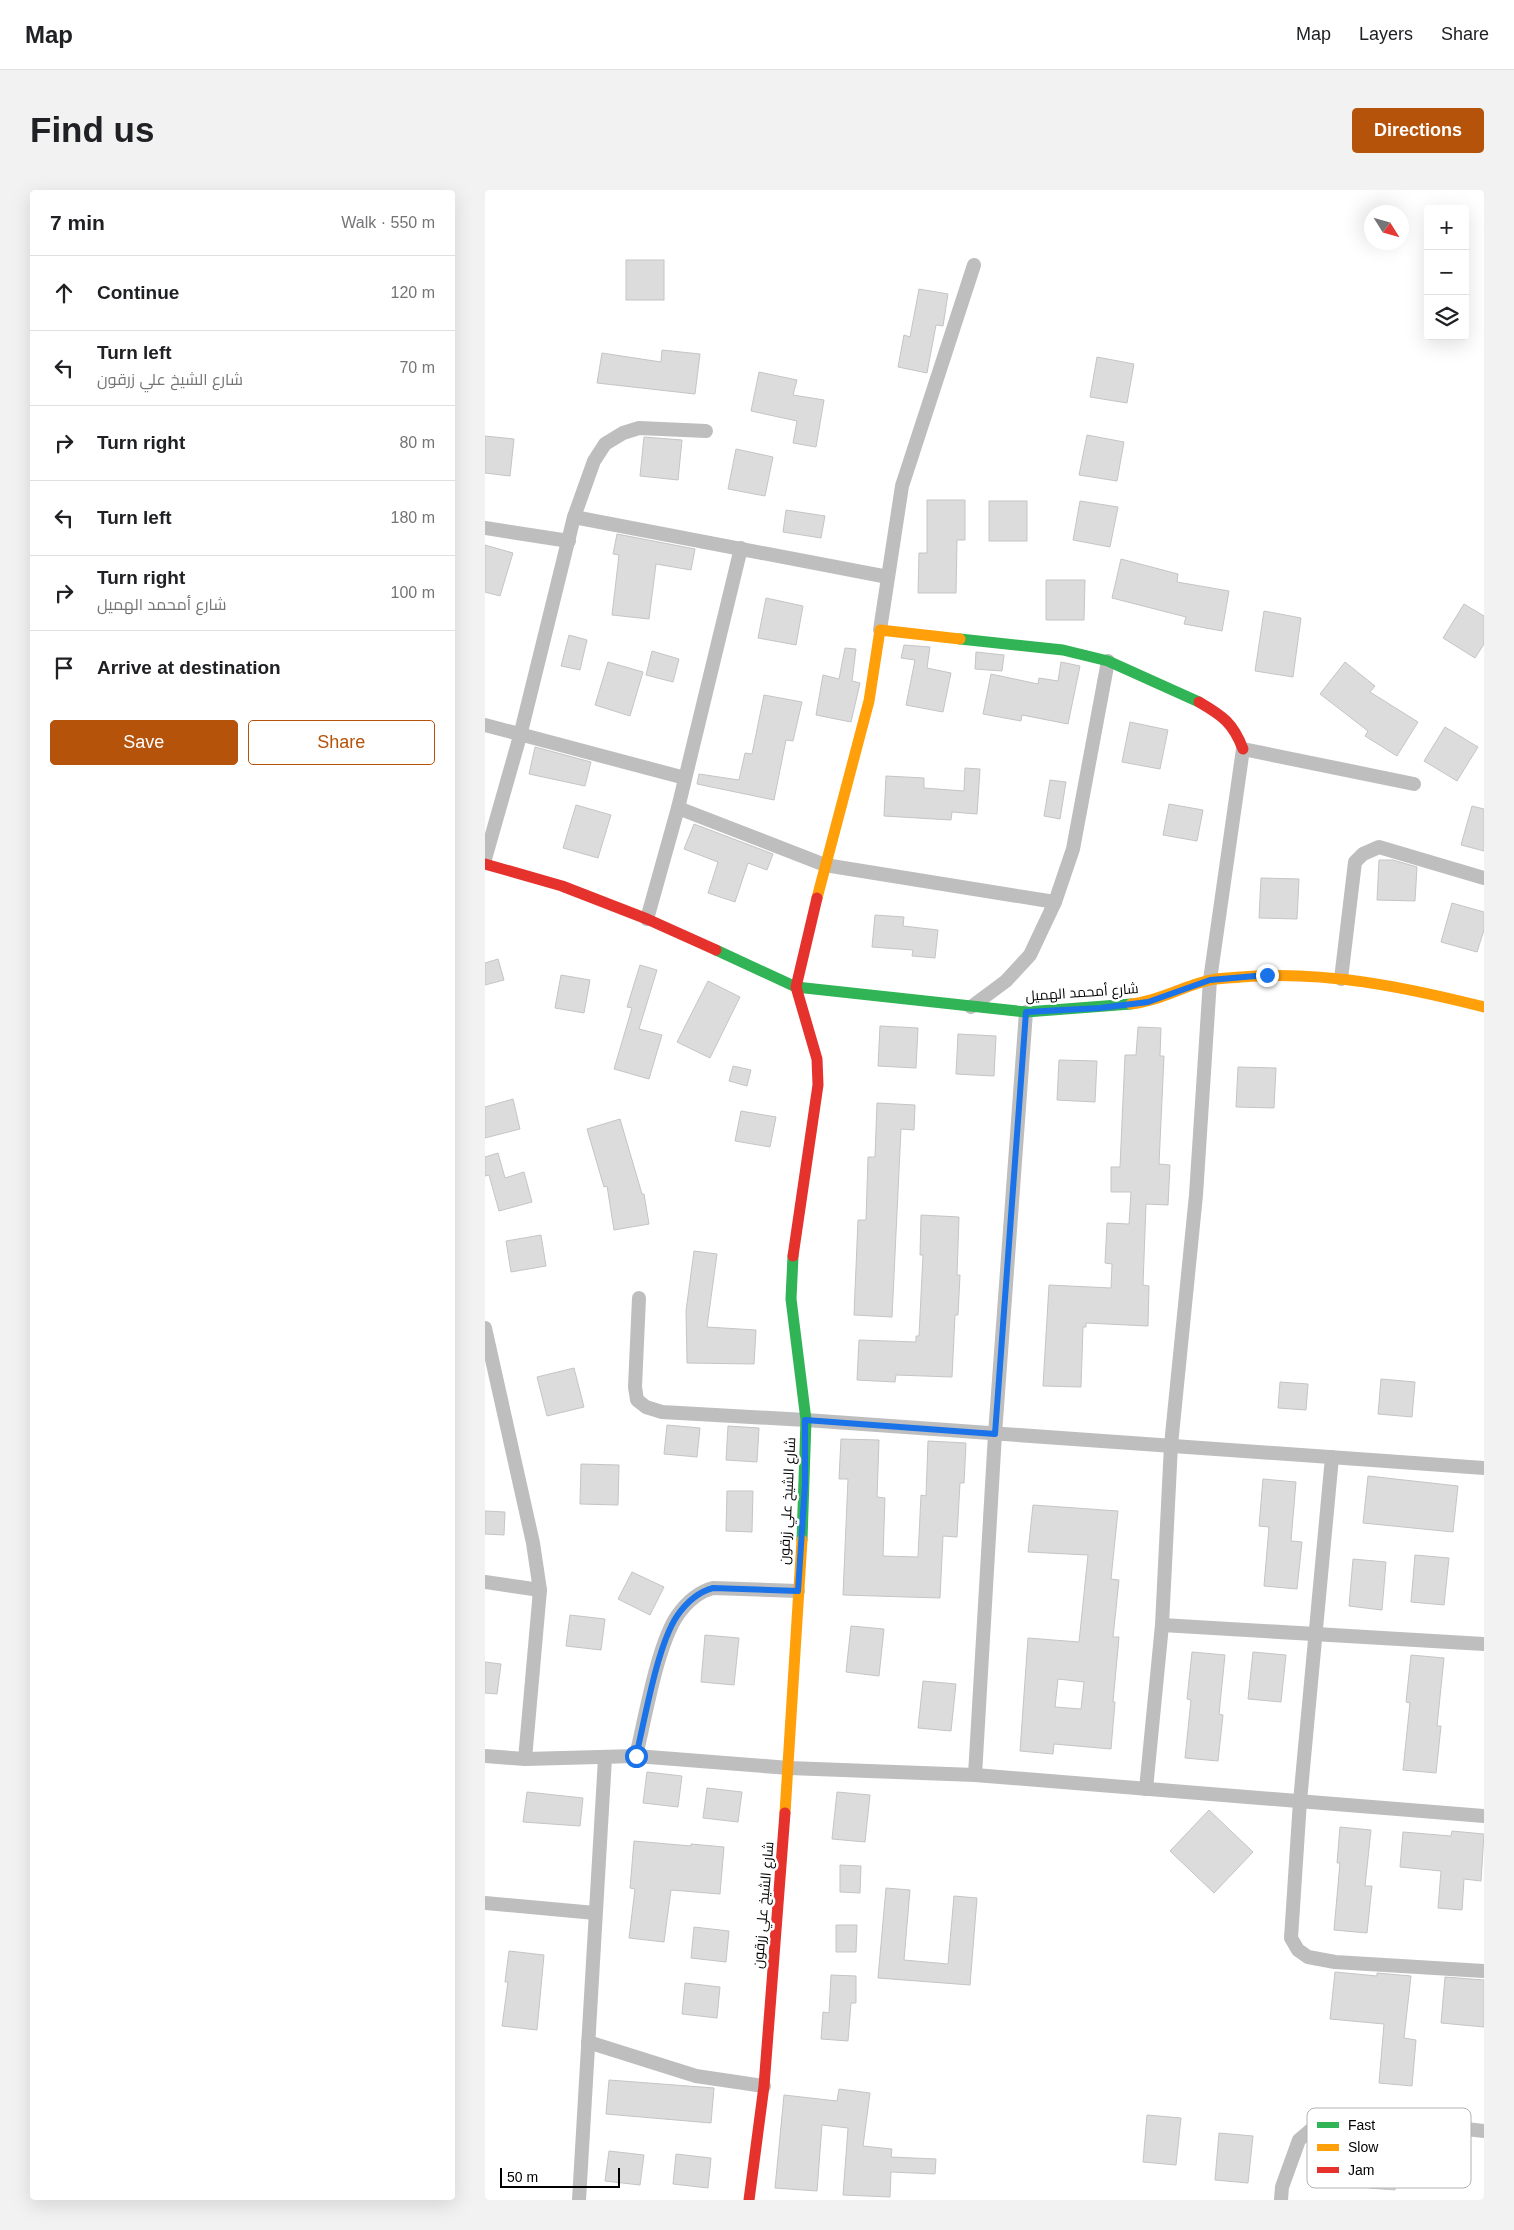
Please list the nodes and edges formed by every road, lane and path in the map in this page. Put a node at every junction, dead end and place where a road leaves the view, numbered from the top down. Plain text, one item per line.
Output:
1 (973, 265) dead end
2 (706, 432) dead end
3 (574, 518) junction
4 (485, 528) edge
5 (569, 541) junction
6 (741, 548) junction
7 (888, 577) junction
8 (880, 630) junction
9 (1108, 662) junction
10 (485, 726) edge
11 (520, 736) junction
12 (1243, 749) junction
13 (685, 778) junction
14 (1414, 784) dead end
15 (678, 808) junction
16 (485, 859) edge
17 (485, 864) edge
18 (825, 865) junction
19 (1484, 878) edge
20 (1055, 902) junction
21 (647, 919) junction
22 (1341, 979) junction
23 (1210, 980) junction
24 (796, 987) junction
25 (1484, 1006) edge
26 (971, 1007) junction
27 (1026, 1012) junction
28 (639, 1298) dead end
29 (485, 1328) edge
30 (489, 1360) edge
31 (805, 1420) junction
32 (995, 1434) junction
33 (1171, 1445) junction
34 (1332, 1457) junction
35 (1484, 1468) edge
36 (485, 1582) edge
37 (540, 1590) junction
38 (798, 1591) junction
39 (1162, 1625) junction
40 (1315, 1634) junction
41 (1484, 1644) edge
42 (485, 1756) edge
43 (636, 1756) junction
44 (605, 1758) junction
45 (525, 1759) junction
46 (789, 1768) junction
47 (975, 1775) junction
48 (1145, 1788) junction
49 (1300, 1801) junction
50 (1484, 1816) edge
51 (485, 1903) edge
52 (595, 1913) junction
53 (1484, 1971) edge
54 (588, 2042) junction
55 (764, 2086) junction
56 (1471, 2129) edge
57 (1484, 2131) edge
58 (1307, 2133) edge
59 (579, 2200) edge
60 (749, 2200) edge
61 (1281, 2200) edge

1 - 7 street
2 - 3 street
3 - 5 street
3 - 6 street
4 - 5 street
5 - 11 street
6 - 7 street
6 - 13 street
7 - 8 street
8 - 9 main road
8 - 18 main road
9 - 12 main road
9 - 20 street
10 - 11 street
11 - 13 street
11 - 16 street
12 - 14 street
12 - 23 street
13 - 15 street
15 - 18 street
15 - 21 street
17 - 21 main road, شارع أمحمد الهميل
18 - 20 street
18 - 24 main road
19 - 22 street
20 - 26 street
21 - 24 main road, شارع أمحمد الهميل
22 - 23 main road, شارع أمحمد الهميل
22 - 25 main road, شارع أمحمد الهميل
23 - 27 main road, شارع أمحمد الهميل
23 - 33 street
24 - 26 main road, شارع أمحمد الهميل
24 - 31 main road, شارع الشيخ علي زرقون
26 - 27 main road, شارع أمحمد الهميل
27 - 32 street
28 - 31 street
29 - 30 street
30 - 37 street
31 - 32 street
31 - 38 main road, شارع الشيخ علي زرقون
32 - 33 street
32 - 47 street
33 - 34 street
33 - 39 street
34 - 35 street
34 - 40 street
36 - 37 street
37 - 45 street
38 - 43 street
38 - 46 main road, شارع الشيخ علي زرقون
39 - 40 street
39 - 48 street
40 - 41 street
40 - 49 street
42 - 45 street
43 - 44 street
43 - 46 street
44 - 45 street
44 - 52 street
46 - 47 street
46 - 55 main road, شارع الشيخ علي زرقون
47 - 48 street
48 - 49 street
49 - 50 street
49 - 53 street
51 - 52 street
52 - 54 street
54 - 55 street
54 - 59 street
55 - 60 main road, شارع الشيخ علي زرقون
56 - 57 street
58 - 61 street

